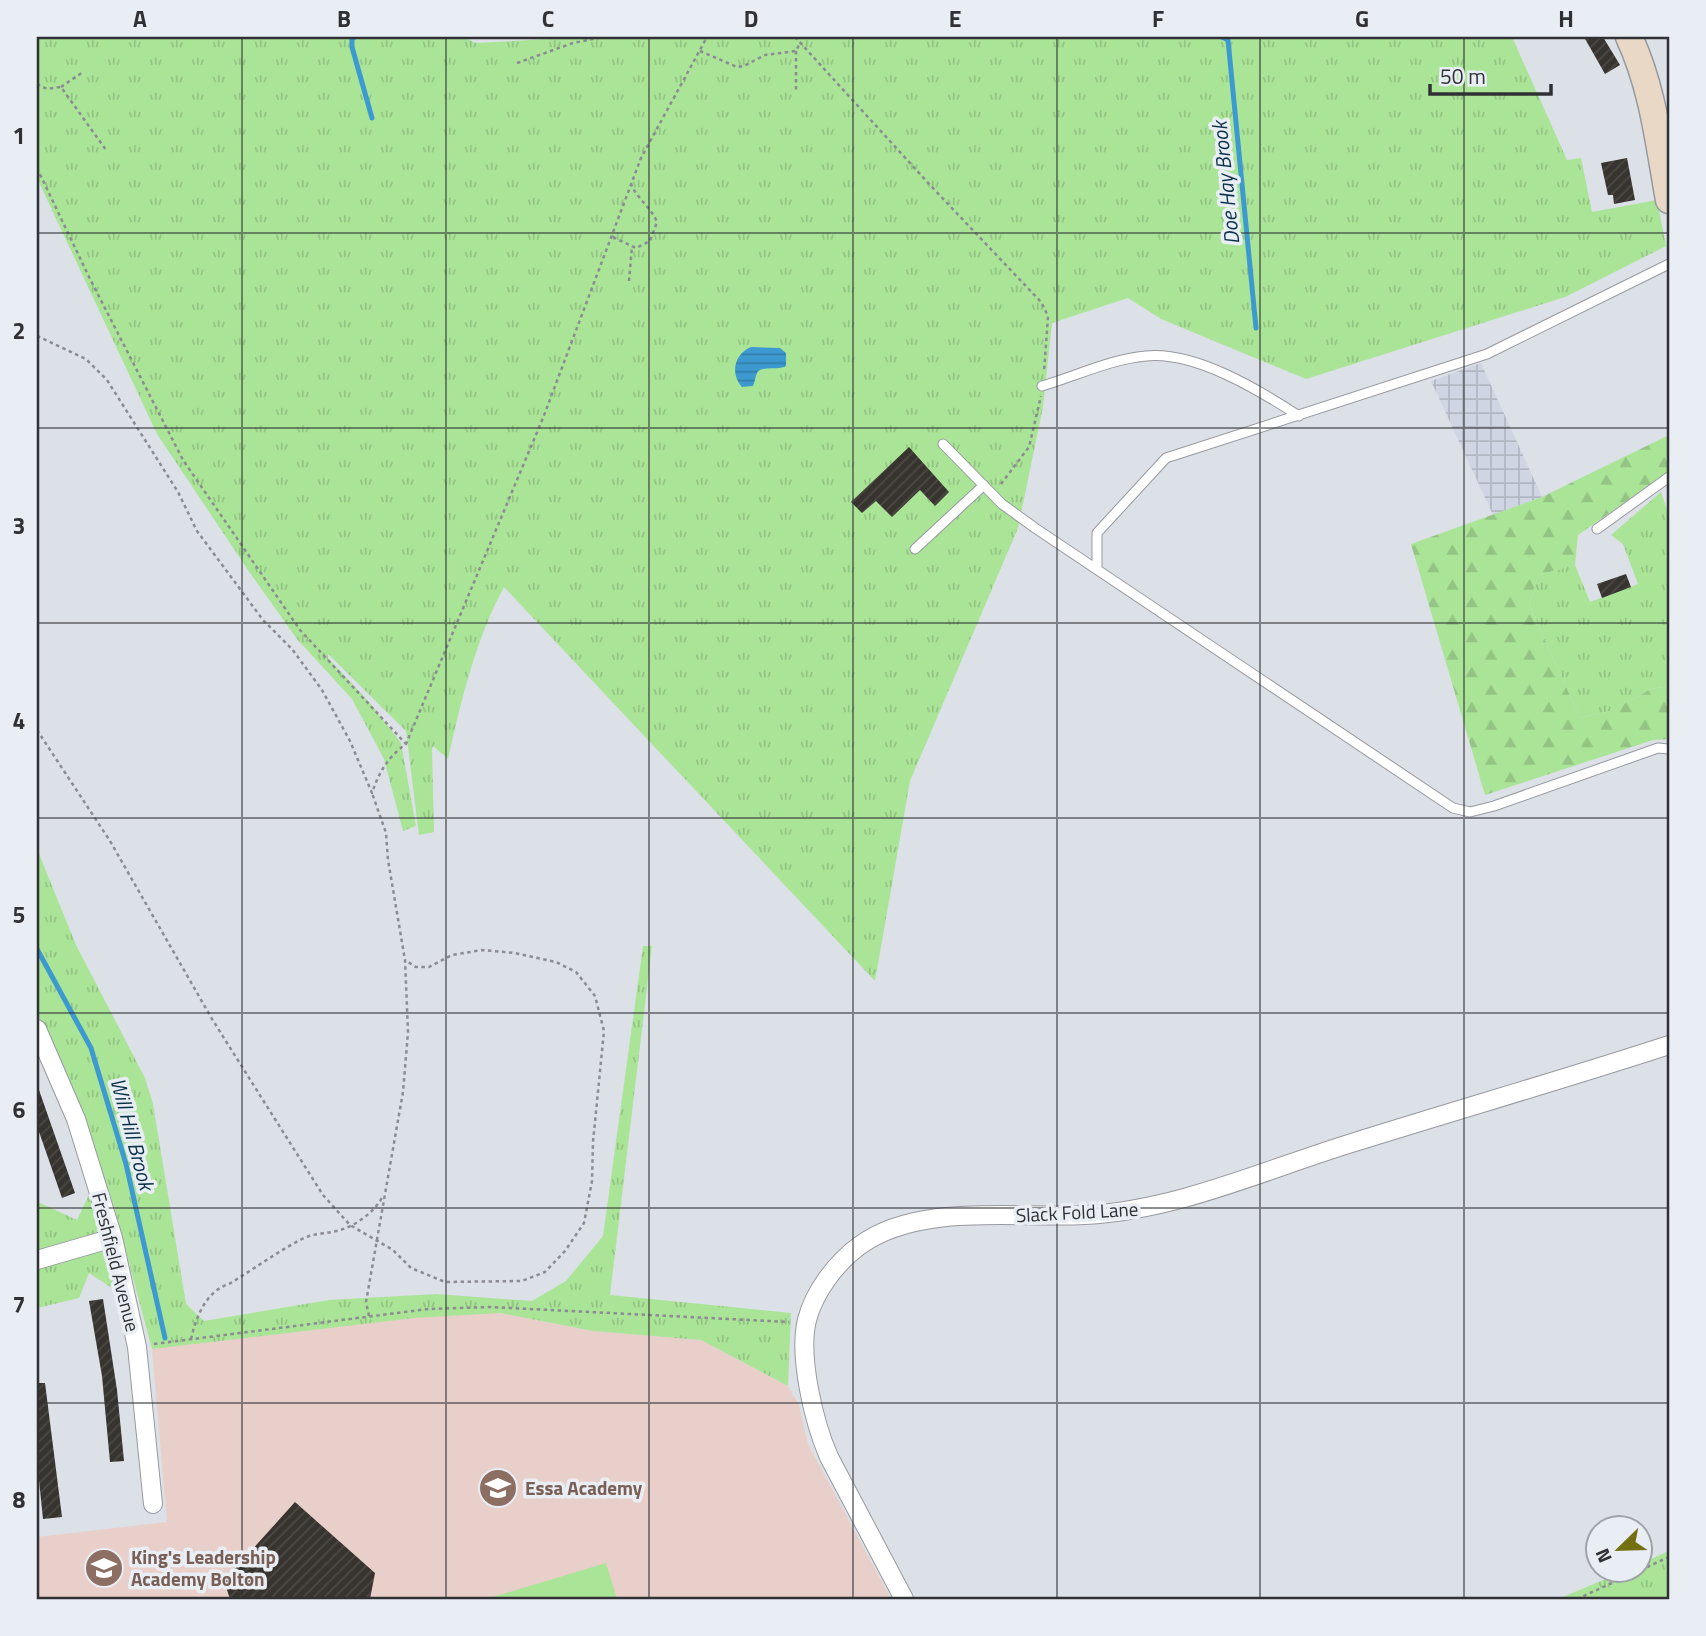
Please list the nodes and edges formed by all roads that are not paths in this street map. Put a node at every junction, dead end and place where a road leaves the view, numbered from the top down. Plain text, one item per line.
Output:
1 (1629, 37) edge
2 (1669, 200) edge
3 (1669, 264) edge
4 (1042, 386) road end
5 (1299, 416) junction
6 (943, 444) dead end
7 (1669, 477) edge
8 (984, 485) junction
9 (1597, 529) dead end
10 (915, 549) dead end
11 (1097, 569) junction
12 (1669, 748) edge
13 (37, 1029) edge
14 (1669, 1045) edge
15 (113, 1238) junction
16 (37, 1260) edge
17 (153, 1504) dead end
18 (904, 1599) edge

1 - 2 main road
3 - 5 lane
4 - 5 lane
5 - 11 lane
6 - 8 lane
7 - 9 lane
8 - 10 lane
8 - 11 lane
11 - 12 lane
13 - 15 street, Freshfield Avenue
14 - 18 street, Slack Fold Lane
15 - 16 street
15 - 17 street, Freshfield Avenue

